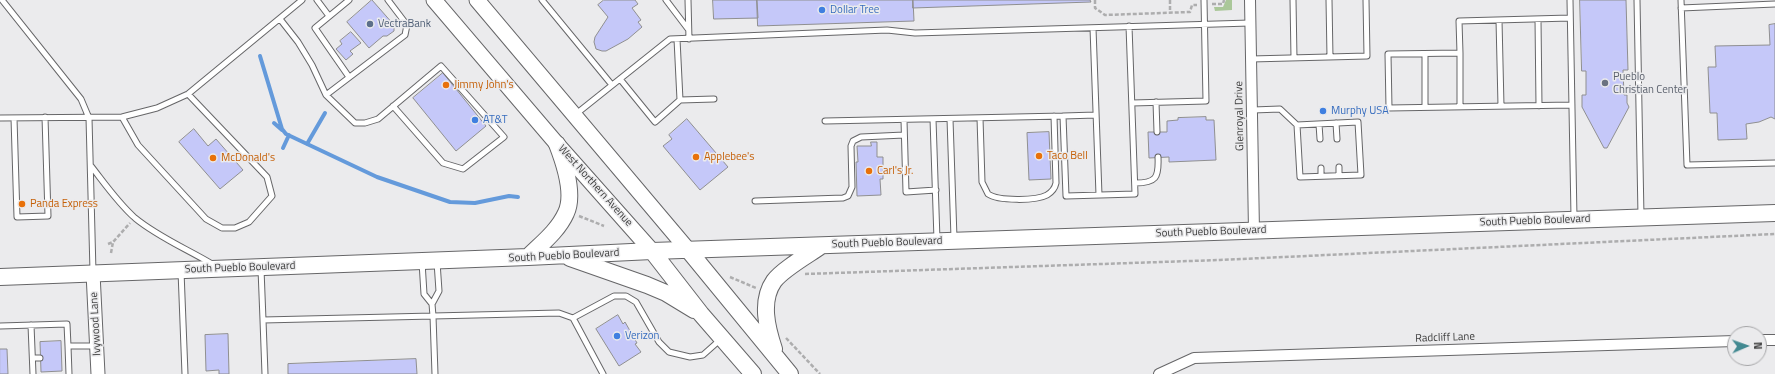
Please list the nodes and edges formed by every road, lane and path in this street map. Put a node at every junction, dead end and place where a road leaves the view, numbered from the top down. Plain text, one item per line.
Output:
1 (2, 0) edge
2 (302, 0) edge
3 (317, 0) edge
4 (349, 0) edge
5 (388, 0) edge
6 (434, 0) edge
7 (477, 0) edge
8 (666, 0) edge
9 (688, 0) edge
10 (1095, 0) edge
11 (1170, 0) edge
12 (1224, 0) edge
13 (1250, 0) edge
14 (1293, 0) edge
15 (1329, 0) edge
16 (1366, 0) edge
17 (1570, 0) edge
18 (1637, 0) edge
19 (1681, 0) edge
20 (546, 1) edge
21 (1204, 2) edge
22 (1775, 4) edge
23 (1681, 8) junction
24 (1170, 13) junction
25 (329, 16) junction
26 (280, 18) junction
27 (1570, 18) junction
28 (1538, 19) junction
29 (1499, 20) junction
30 (1250, 22) junction
31 (1204, 24) junction
32 (1128, 26) junction
33 (1093, 28) junction
34 (688, 29) junction
35 (677, 39) junction
36 (689, 39) junction
37 (1425, 54) junction
38 (1460, 54) junction
39 (1330, 57) junction
40 (1294, 58) junction
41 (1251, 59) junction
42 (349, 77) junction
43 (620, 79) junction
44 (612, 85) junction
45 (188, 94) junction
46 (326, 95) junction
47 (714, 99) dead end
48 (680, 100) junction
49 (1156, 102) junction
50 (1132, 103) junction
51 (393, 106) junction
52 (1500, 106) junction
53 (1539, 106) junction
54 (1572, 106) junction
55 (1426, 107) junction
56 (1460, 107) junction
57 (1253, 110) junction
58 (1096, 114) junction
59 (574, 116) junction
60 (1054, 116) junction
61 (1063, 116) junction
62 (45, 117) junction
63 (122, 117) junction
64 (0, 118) edge
65 (14, 118) junction
66 (89, 118) junction
67 (980, 118) junction
68 (933, 119) junction
69 (950, 119) junction
70 (904, 120) junction
71 (825, 121) dead end
72 (1336, 123) junction
73 (1319, 124) junction
74 (1297, 125) junction
75 (1157, 132) dead end
76 (904, 136) junction
77 (1337, 139) dead end
78 (1320, 140) dead end
79 (557, 144) junction
80 (1158, 158) dead end
81 (1775, 163) edge
82 (91, 166) junction
83 (1339, 167) dead end
84 (1321, 168) dead end
85 (1339, 175) junction
86 (1322, 176) junction
87 (1135, 183) junction
88 (936, 190) junction
89 (1099, 195) junction
90 (755, 201) dead end
91 (1775, 213) edge
92 (575, 214) dead end
93 (1641, 217) junction
94 (1574, 220) junction
95 (131, 223) dead end
96 (604, 226) dead end
97 (1254, 231) junction
98 (1775, 234) edge
99 (954, 241) junction
100 (113, 242) junction
101 (937, 242) junction
102 (108, 244) dead end
103 (821, 246) junction
104 (689, 250) junction
105 (652, 251) junction
106 (111, 253) dead end
107 (562, 256) junction
108 (528, 257) junction
109 (429, 261) junction
110 (261, 267) junction
111 (220, 269) junction
112 (181, 270) junction
113 (93, 273) junction
114 (802, 274) dead end
115 (0, 277) edge
116 (730, 277) dead end
117 (760, 290) dead end
118 (432, 304) junction
119 (701, 314) junction
120 (432, 316) junction
121 (573, 318) junction
122 (264, 320) junction
123 (31, 325) junction
124 (0, 326) edge
125 (784, 336) dead end
126 (722, 338) junction
127 (1727, 341) edge
128 (68, 346) junction
129 (97, 346) junction
130 (61, 357) dead end
131 (68, 357) junction
132 (33, 358) junction
133 (40, 358) dead end
134 (777, 358) junction
135 (33, 374) edge
136 (69, 374) edge
137 (98, 374) edge
138 (185, 374) edge
139 (265, 374) edge
140 (435, 374) edge
141 (603, 374) edge
142 (753, 374) edge
143 (790, 374) edge
144 (820, 374) edge
145 (1158, 374) edge

1 - 66 lane
2 - 26 lane
3 - 25 lane
4 - 25 lane
5 - 42 lane
6 - 79 main road, West Northern Avenue
7 - 59 main road
8 - 34 lane
9 - 34 lane
10 - 24 path
11 - 24 path
12 - 21 path
13 - 30 street, Glenroyal Drive
14 - 40 lane
15 - 39 lane
16 - 39 lane
17 - 27 lane
18 - 93 lane
19 - 23 lane
20 - 44 lane
21 - 24 path
21 - 31 lane
22 - 23 lane
23 - 81 lane
25 - 42 lane
26 - 45 lane
26 - 46 lane
27 - 28 lane
27 - 54 lane
28 - 29 lane
28 - 53 lane
29 - 38 lane
29 - 52 lane
30 - 31 lane
30 - 41 street, Glenroyal Drive
31 - 32 lane
31 - 49 lane
32 - 33 lane
32 - 50 lane
33 - 36 lane
33 - 58 lane
34 - 36 lane
35 - 36 lane
35 - 43 lane
35 - 48 lane
37 - 38 lane
37 - 55 lane
37 - 55 lane
38 - 56 lane
39 - 40 lane
40 - 41 lane
41 - 57 street, Glenroyal Drive
42 - 46 lane
43 - 44 lane
43 - 48 lane
44 - 59 lane
45 - 63 lane
45 - 63 lane
46 - 51 lane
47 - 48 lane
49 - 50 lane
49 - 75 lane
50 - 87 lane
51 - 51 lane
52 - 53 lane
52 - 56 lane
53 - 54 lane
54 - 94 lane
55 - 56 lane
57 - 74 lane
57 - 97 street, Glenroyal Drive
58 - 61 lane
58 - 89 lane
59 - 104 main road
60 - 61 lane
60 - 67 lane
60 - 67 lane
61 - 89 lane
62 - 65 lane
62 - 65 lane
62 - 66 lane
63 - 66 lane
64 - 65 lane
66 - 82 lane
67 - 69 lane
68 - 69 lane
68 - 70 lane
68 - 88 lane
69 - 99 lane
70 - 71 lane
70 - 76 lane
72 - 73 lane
72 - 77 lane
72 - 85 lane
73 - 74 lane
73 - 78 lane
74 - 86 lane
76 - 88 lane
76 - 90 lane
79 - 105 main road, West Northern Avenue
79 - 108 main road
80 - 87 lane
82 - 111 lane
82 - 113 lane
83 - 85 lane
84 - 86 lane
85 - 86 lane
87 - 89 lane
88 - 101 lane
91 - 93 main road, South Pueblo Boulevard
92 - 96 path
93 - 94 main road, South Pueblo Boulevard
94 - 97 main road, South Pueblo Boulevard
95 - 100 path
97 - 99 main road, South Pueblo Boulevard
98 - 114 path
99 - 101 main road, South Pueblo Boulevard
100 - 102 path
100 - 106 path
101 - 103 main road, South Pueblo Boulevard
103 - 104 main road, South Pueblo Boulevard
103 - 134 main road
104 - 105 main road, South Pueblo Boulevard
104 - 134 main road
105 - 107 main road, South Pueblo Boulevard
105 - 119 main road, West Northern Avenue
107 - 108 main road, South Pueblo Boulevard
107 - 119 main road
108 - 109 main road, South Pueblo Boulevard
109 - 110 main road, South Pueblo Boulevard
109 - 118 lane
109 - 118 lane
110 - 111 main road, South Pueblo Boulevard
110 - 122 lane
111 - 112 main road, South Pueblo Boulevard
112 - 113 main road, South Pueblo Boulevard
112 - 138 lane
113 - 115 main road, South Pueblo Boulevard
113 - 129 street, Ivywood Lane
116 - 117 path
118 - 120 lane
119 - 126 main road, West Northern Avenue
120 - 121 lane
120 - 122 lane
120 - 140 lane
121 - 126 lane
121 - 141 lane
122 - 139 lane
123 - 124 lane
123 - 128 lane
123 - 132 lane
125 - 144 path
126 - 142 main road, West Northern Avenue
127 - 145 street, Radcliff Lane
128 - 129 lane
128 - 131 lane
129 - 137 street, Ivywood Lane
130 - 131 lane
131 - 136 lane
132 - 133 lane
132 - 135 lane
134 - 143 main road

